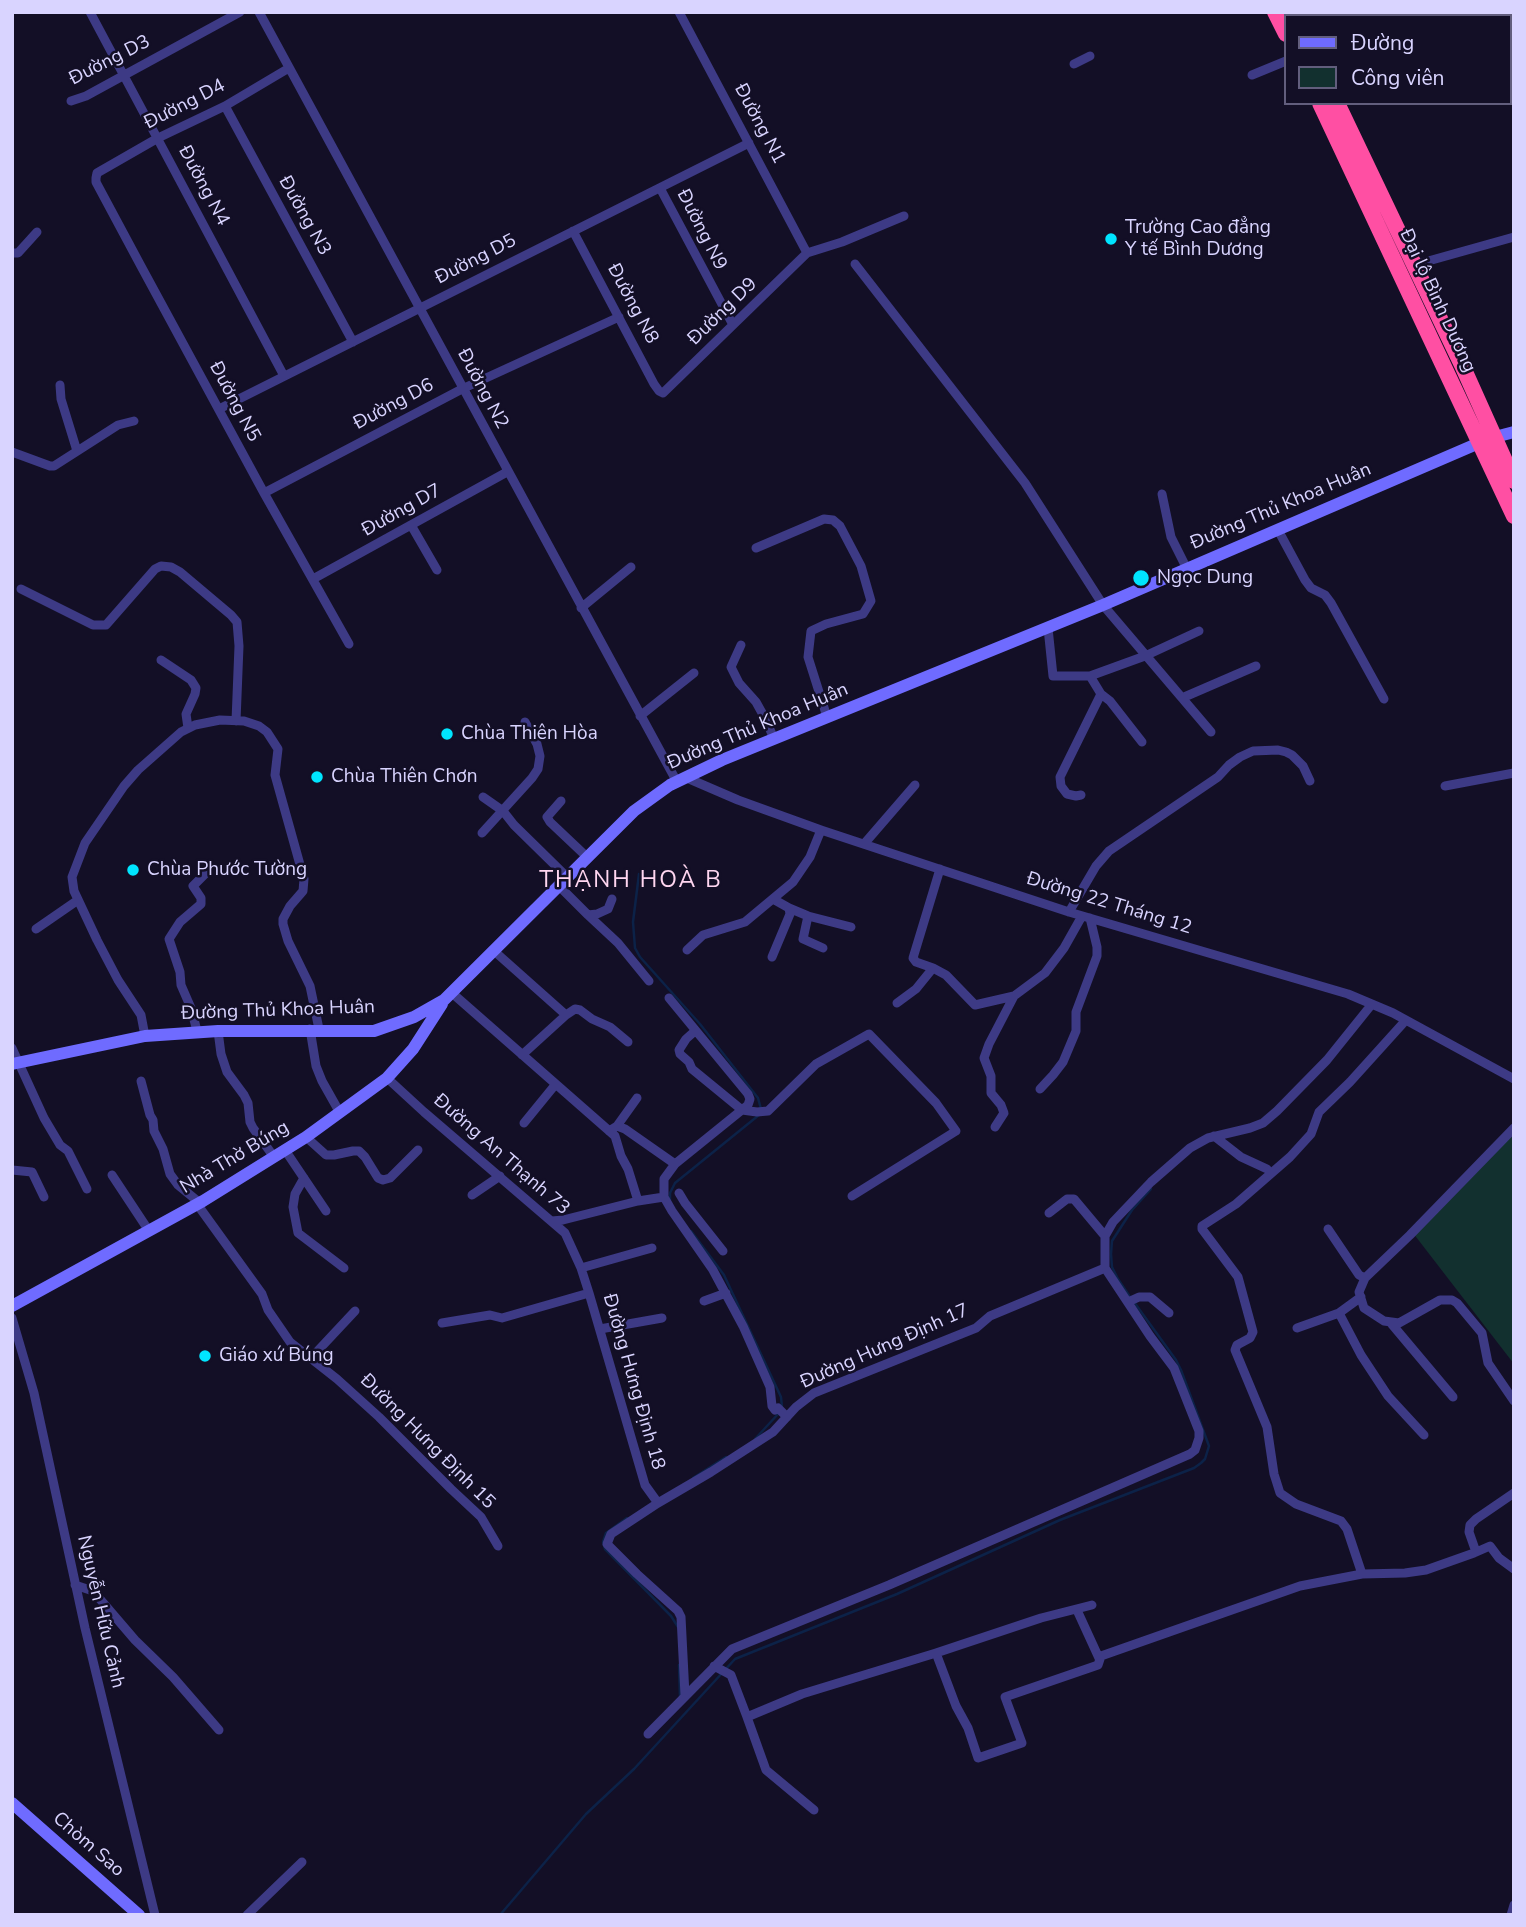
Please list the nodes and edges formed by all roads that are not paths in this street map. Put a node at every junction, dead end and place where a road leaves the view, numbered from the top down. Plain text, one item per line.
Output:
1 (90, 12) edge
2 (240, 12) edge
3 (259, 12) edge
4 (679, 12) edge
5 (1275, 12) edge
6 (1284, 30) edge
7 (1090, 56) dead end
8 (1284, 62) edge
9 (1074, 64) dead end
10 (289, 68) junction
11 (124, 75) junction
12 (1252, 75) dead end
13 (71, 101) dead end
14 (1321, 105) edge
15 (1338, 105) edge
16 (225, 106) junction
17 (158, 138) junction
18 (749, 143) junction
19 (97, 173) joint
20 (660, 188) junction
21 (904, 216) dead end
22 (573, 231) junction
23 (37, 232) dead end
24 (1514, 237) edge
25 (12, 253) edge
26 (807, 253) junction
27 (855, 264) dead end
28 (1414, 265) junction
29 (419, 309) junction
30 (619, 317) junction
31 (733, 325) junction
32 (353, 342) junction
33 (284, 376) junction
34 (60, 385) dead end
35 (462, 389) junction
36 (661, 392) joint
37 (219, 409) junction
38 (134, 421) dead end
39 (1514, 432) edge
40 (1495, 437) junction
41 (1479, 443) junction
42 (77, 451) junction
43 (12, 452) edge
44 (507, 472) junction
45 (1514, 481) edge
46 (264, 493) junction
47 (1162, 494) dead end
48 (1514, 516) edge
49 (411, 525) junction
50 (1278, 530) junction
51 (756, 548) dead end
52 (631, 567) dead end
53 (1187, 569) junction
54 (436, 570) dead end
55 (313, 579) junction
56 (21, 589) dead end
57 (1103, 605) junction
58 (581, 608) junction
59 (1048, 628) junction
60 (1199, 631) dead end
61 (349, 644) dead end
62 (741, 645) dead end
63 (1145, 656) junction
64 (161, 660) dead end
65 (1256, 666) dead end
66 (694, 673) dead end
67 (1090, 676) junction
68 (1101, 694) junction
69 (1182, 698) junction
70 (1384, 699) dead end
71 (640, 716) junction
72 (827, 718) junction
73 (236, 721) junction
74 (525, 722) dead end
75 (188, 728) junction
76 (1211, 732) dead end
77 (774, 739) junction
78 (1142, 742) dead end
79 (1514, 773) edge
80 (682, 780) junction
81 (1310, 781) dead end
82 (915, 785) dead end
83 (1445, 786) dead end
84 (1081, 795) dead end
85 (484, 797) dead end
86 (561, 801) dead end
87 (503, 811) junction
88 (821, 830) junction
89 (482, 834) dead end
90 (864, 844) junction
91 (587, 857) junction
92 (940, 869) junction
93 (205, 874) dead end
94 (562, 881) junction
95 (612, 899) dead end
96 (773, 899) junction
97 (78, 900) junction
98 (789, 908) junction
99 (1069, 912) junction
100 (588, 915) junction
101 (808, 916) junction
102 (1086, 917) junction
103 (851, 927) dead end
104 (36, 929) dead end
105 (823, 948) dead end
106 (494, 950) junction
107 (687, 950) dead end
108 (772, 957) dead end
109 (933, 968) junction
110 (649, 981) dead end
111 (1014, 996) junction
112 (448, 997) junction
113 (669, 998) dead end
114 (897, 1003) dead end
115 (1372, 1004) junction
116 (566, 1016) junction
117 (1406, 1020) junction
118 (314, 1029) junction
119 (197, 1031) junction
120 (218, 1031) junction
121 (695, 1031) junction
122 (145, 1036) junction
123 (628, 1042) dead end
124 (12, 1048) edge
125 (522, 1055) junction
126 (15, 1062) edge
127 (387, 1077) junction
128 (1514, 1079) edge
129 (141, 1081) dead end
130 (555, 1085) junction
131 (1040, 1088) dead end
132 (637, 1098) dead end
133 (741, 1110) junction
134 (340, 1113) junction
135 (524, 1124) dead end
136 (995, 1127) dead end
137 (613, 1128) junction
138 (1514, 1128) edge
139 (1214, 1136) junction
140 (306, 1137) junction
141 (418, 1150) dead end
142 (279, 1154) junction
143 (675, 1164) junction
144 (1267, 1169) dead end
145 (12, 1170) edge
146 (111, 1175) dead end
147 (500, 1177) junction
148 (304, 1178) junction
149 (87, 1189) dead end
150 (679, 1193) dead end
151 (472, 1195) dead end
152 (852, 1196) dead end
153 (44, 1197) dead end
154 (664, 1197) junction
155 (638, 1201) junction
156 (198, 1204) junction
157 (677, 1208) junction
158 (326, 1211) dead end
159 (1049, 1213) dead end
160 (552, 1221) junction
161 (1328, 1229) dead end
162 (149, 1231) junction
163 (1105, 1236) junction
164 (652, 1248) dead end
165 (723, 1251) dead end
166 (344, 1268) dead end
167 (581, 1268) junction
168 (1105, 1268) junction
169 (1365, 1278) junction
170 (589, 1293) junction
171 (726, 1293) junction
172 (1361, 1297) junction
173 (1132, 1300) junction
174 (704, 1301) dead end
175 (12, 1306) edge
176 (355, 1311) dead end
177 (1169, 1313) dead end
178 (1339, 1313) junction
179 (12, 1318) edge
180 (662, 1318) dead end
181 (1391, 1322) junction
182 (442, 1323) dead end
183 (1297, 1328) dead end
184 (600, 1329) junction
185 (311, 1358) junction
186 (1453, 1397) dead end
187 (1514, 1401) edge
188 (787, 1417) junction
189 (1424, 1435) dead end
190 (1514, 1493) edge
191 (657, 1503) junction
192 (498, 1546) dead end
193 (1476, 1552) junction
194 (1514, 1569) edge
195 (1362, 1574) junction
196 (75, 1585) junction
197 (1092, 1605) dead end
198 (1077, 1610) junction
199 (936, 1653) junction
200 (1099, 1658) junction
201 (716, 1668) junction
202 (685, 1695) junction
203 (747, 1717) junction
204 (219, 1730) dead end
205 (648, 1734) dead end
206 (12, 1803) edge
207 (814, 1810) dead end
208 (302, 1862) dead end
209 (1514, 1905) edge
210 (139, 1915) edge
211 (155, 1915) edge
212 (247, 1915) edge
213 (1511, 1915) edge

1 - 11 street, Đường N4
2 - 11 street, Đường D3
3 - 10 street, Đường N2
4 - 18 street, Đường N1
5 - 6 highway
7 - 9 street
8 - 12 street
10 - 16 street, Đường D4
10 - 29 street, Đường N2
11 - 13 street, Đường D3
11 - 17 street, Đường N4
14 - 41 highway, Đại lộ Bình Dương
15 - 28 highway, Đại lộ Bình Dương
16 - 17 street, Đường D4
16 - 32 street, Đường N3
17 - 19 street, Đường D4
17 - 33 street, Đường N4
18 - 20 street, Đường D5
18 - 26 street, Đường N1
19 - 37 street, Đường N5
20 - 22 street, Đường D5
20 - 31 street, Đường N9
21 - 26 street
22 - 29 street, Đường D5
22 - 30 street, Đường N8
23 - 25 street
24 - 28 street
26 - 31 street, Đường D9
27 - 57 street
28 - 40 highway, Đại lộ Bình Dương
29 - 32 street, Đường D5
29 - 35 street, Đường N2
30 - 35 street, Đường D6
30 - 36 street, Đường N8
31 - 36 street, Đường D9
32 - 33 street, Đường D5
33 - 37 street, Đường D5
34 - 42 street
35 - 44 street, Đường N2
35 - 46 street, Đường D6
37 - 46 street, Đường N5
38 - 42 street
39 - 40 main road
40 - 41 highway
40 - 45 highway, Đại lộ Bình Dương
41 - 48 highway, Đại lộ Bình Dương
41 - 50 main road, Đường Thủ Khoa Huân
42 - 43 street
44 - 49 street, Đường D7
44 - 58 street, Đường N2
46 - 55 street, Đường N5
47 - 53 street
49 - 54 street
49 - 55 street, Đường D7
50 - 53 main road, Đường Thủ Khoa Huân
50 - 70 street
51 - 72 street
52 - 58 street
53 - 57 main road, Đường Thủ Khoa Huân
55 - 61 street, Đường N5
56 - 73 street
57 - 59 main road, Đường Thủ Khoa Huân
57 - 63 street
58 - 71 street, Đường N2
59 - 67 street
59 - 72 main road, Đường Thủ Khoa Huân
60 - 63 street
62 - 77 street
63 - 67 street
63 - 69 street
64 - 75 street
65 - 69 street
66 - 71 street
67 - 68 street
68 - 78 street
68 - 84 street
69 - 76 street
71 - 80 street, Đường N2
72 - 77 main road, Đường Thủ Khoa Huân
73 - 75 street
73 - 118 street
74 - 87 street
75 - 97 street
77 - 80 main road, Đường Thủ Khoa Huân
79 - 83 street
80 - 88 street, Đường 22 Tháng 12
80 - 91 main road, Đường Thủ Khoa Huân
81 - 99 street
82 - 90 street
85 - 87 street
86 - 91 street
87 - 89 street
87 - 94 street
88 - 90 street, Đường 22 Tháng 12
88 - 96 street
90 - 92 street, Đường 22 Tháng 12
91 - 94 main road, Đường Thủ Khoa Huân
92 - 99 street, Đường 22 Tháng 12
92 - 109 street
93 - 119 street
94 - 100 street
94 - 106 main road, Đường Thủ Khoa Huân
95 - 100 street
96 - 98 street
96 - 107 street
97 - 104 street
97 - 122 street
98 - 101 street
98 - 108 street
99 - 102 street, Đường 22 Tháng 12
100 - 110 street
101 - 103 street
101 - 105 street
102 - 111 street
102 - 115 street, Đường 22 Tháng 12
102 - 131 street
106 - 112 main road, Đường Thủ Khoa Huân
106 - 116 street
109 - 111 street
109 - 114 street
111 - 136 street
112 - 118 main road, Đường Thủ Khoa Huân
112 - 125 street
112 - 127 main road, Nhà Thờ Búng
113 - 121 street
115 - 117 street, Đường 22 Tháng 12
115 - 139 street
116 - 123 street
116 - 125 street
117 - 128 street, Đường 22 Tháng 12
117 - 195 street
118 - 120 main road, Đường Thủ Khoa Huân
118 - 134 street
119 - 120 main road, Đường Thủ Khoa Huân
119 - 122 main road, Đường Thủ Khoa Huân
120 - 142 street
121 - 133 street
121 - 133 street
122 - 126 main road, Đường Thủ Khoa Huân
124 - 126 street
125 - 130 street
126 - 149 street
127 - 134 main road, Nhà Thờ Búng
127 - 147 street, Đường An Thạnh 73
129 - 156 street, Đường Hưng Định 15
130 - 135 street
130 - 137 street
132 - 137 street
133 - 143 street
133 - 152 street
134 - 140 main road, Nhà Thờ Búng
137 - 143 street
137 - 155 street
138 - 169 street
139 - 144 street
139 - 163 street
140 - 141 street
140 - 142 main road, Nhà Thờ Búng
142 - 148 street
142 - 156 main road, Nhà Thờ Búng
143 - 154 street
145 - 153 street
146 - 162 street
147 - 151 street
147 - 160 street, Đường An Thạnh 73
148 - 158 street
148 - 166 street
150 - 157 street
154 - 155 street
154 - 157 street
155 - 160 street
156 - 162 main road, Nhà Thờ Búng
156 - 185 street, Đường Hưng Định 15
157 - 165 street
157 - 171 street
159 - 163 street
160 - 167 street, Đường An Thạnh 73
161 - 169 street
162 - 175 main road, Nhà Thờ Búng
163 - 168 street
164 - 167 street
167 - 170 street, Đường Hưng Định 18
168 - 173 street
168 - 188 street, Đường Hưng Định 17
169 - 172 street
170 - 182 street
170 - 184 street, Đường Hưng Định 18
171 - 174 street
171 - 188 street
172 - 178 street
172 - 181 street
173 - 177 street
173 - 201 street
176 - 185 street
178 - 183 street
178 - 189 street
179 - 196 street, Nguyễn Hữu Cảnh
180 - 184 street
181 - 186 street
181 - 187 street
184 - 191 street, Đường Hưng Định 18
185 - 192 street, Đường Hưng Định 15
188 - 191 street, Đường Hưng Định 17
190 - 193 street
191 - 202 street, Đường Hưng Định 17
193 - 194 street
193 - 195 street
195 - 200 street
196 - 204 street
196 - 211 street, Nguyễn Hữu Cảnh
197 - 198 street
198 - 199 street
198 - 200 street
199 - 200 street
199 - 203 street
201 - 202 street
201 - 203 street
202 - 205 street
203 - 207 street
206 - 210 main road, Chòm Sao
208 - 212 street
209 - 213 street

